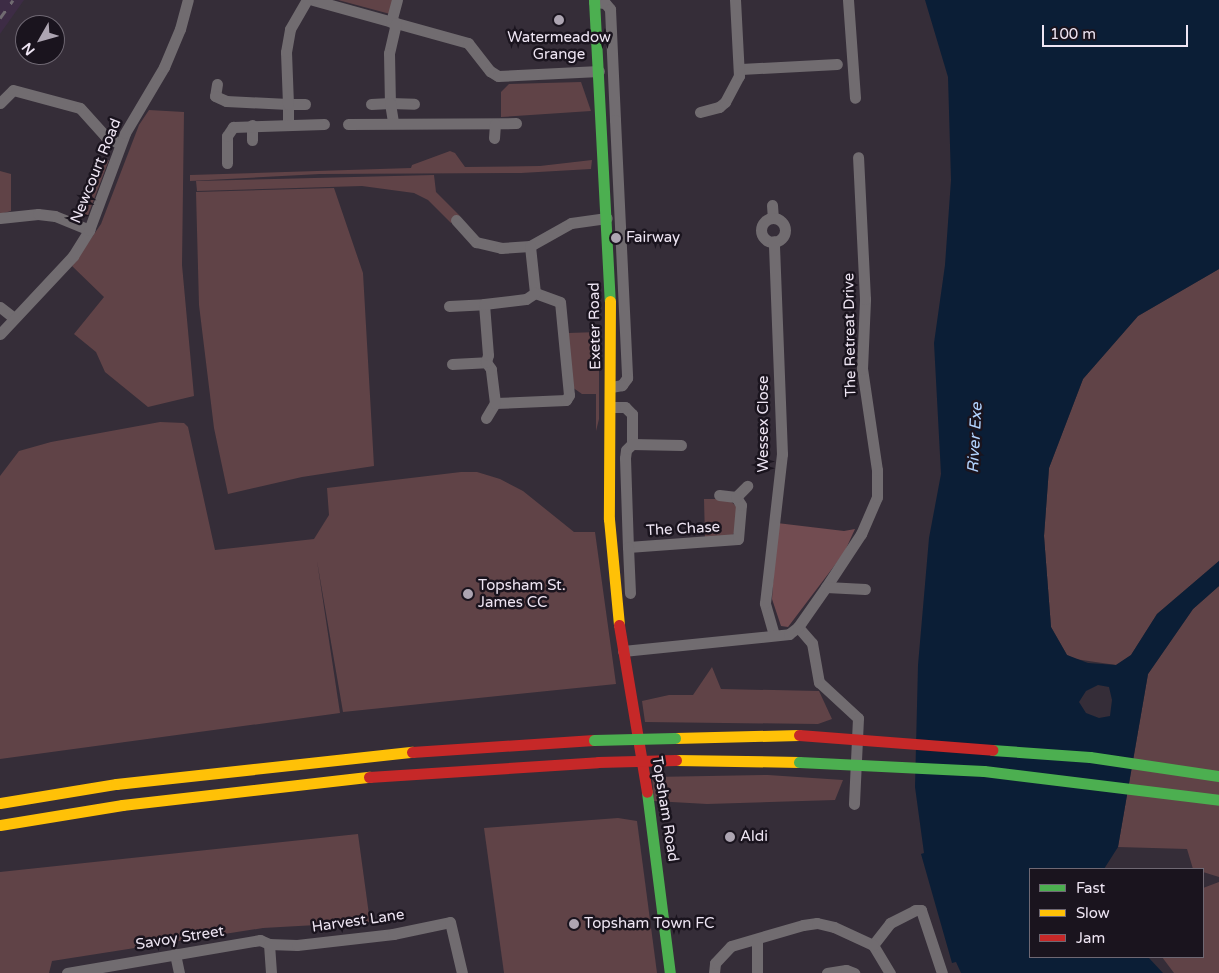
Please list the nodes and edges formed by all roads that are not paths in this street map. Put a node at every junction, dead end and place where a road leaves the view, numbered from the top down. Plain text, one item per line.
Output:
1 (188, 0) edge
2 (307, 0) edge
3 (313, 0) edge
4 (397, 0) edge
5 (735, 0) edge
6 (848, 0) edge
7 (594, 1) edge
8 (394, 23) junction
9 (838, 64) dead end
10 (741, 69) junction
11 (599, 72) junction
12 (217, 84) dead end
13 (855, 98) dead end
14 (0, 103) edge
15 (390, 103) junction
16 (288, 104) junction
17 (305, 104) dead end
18 (372, 104) dead end
19 (414, 104) dead end
20 (700, 112) dead end
21 (394, 123) junction
22 (516, 123) dead end
23 (288, 124) junction
24 (324, 124) dead end
25 (348, 124) dead end
26 (495, 124) junction
27 (252, 125) junction
28 (494, 138) dead end
29 (252, 140) dead end
30 (120, 144) junction
31 (858, 157) dead end
32 (227, 162) dead end
33 (772, 205) dead end
34 (0, 218) edge
35 (607, 218) junction
36 (773, 218) junction
37 (456, 220) dead end
38 (89, 230) junction
39 (774, 241) junction
40 (530, 246) junction
41 (534, 293) junction
42 (484, 304) junction
43 (449, 306) dead end
44 (0, 307) edge
45 (14, 318) junction
46 (0, 334) edge
47 (486, 362) junction
48 (452, 364) dead end
49 (612, 387) junction
50 (495, 403) junction
51 (612, 407) junction
52 (486, 418) dead end
53 (632, 444) junction
54 (681, 445) dead end
55 (747, 486) dead end
56 (719, 495) dead end
57 (736, 497) junction
58 (628, 547) junction
59 (826, 586) junction
60 (865, 590) dead end
61 (630, 593) dead end
62 (798, 627) junction
63 (774, 635) junction
64 (623, 651) junction
65 (1219, 776) edge
66 (1219, 800) edge
67 (0, 803) edge
68 (854, 804) dead end
69 (0, 825) edge
70 (757, 941) junction
71 (269, 944) junction
72 (873, 945) junction
73 (175, 954) junction
74 (67, 973) edge
75 (179, 973) edge
76 (271, 973) edge
77 (462, 973) edge
78 (670, 973) edge
79 (714, 973) edge
80 (757, 973) edge
81 (827, 973) edge
82 (854, 973) edge
83 (890, 973) edge
84 (942, 973) edge

1 - 30 street, Newcourt Road
2 - 16 street
3 - 8 street
4 - 8 street
5 - 10 street
6 - 13 street
7 - 11 main road, Exeter Road
7 - 49 street
8 - 11 street
8 - 15 street
9 - 10 street
10 - 20 street
11 - 35 main road, Exeter Road
12 - 16 street
14 - 30 street
15 - 18 street
15 - 19 street
15 - 21 street
16 - 17 street
16 - 23 street
21 - 25 street
21 - 26 street
22 - 26 street
23 - 24 street
23 - 27 street
26 - 28 street
27 - 29 street
27 - 32 street
30 - 38 street, Newcourt Road
31 - 59 street, The Retreat Drive
33 - 36 street, Wessex Close
34 - 38 street
35 - 40 street
35 - 49 main road, Exeter Road
36 - 39 street, Wessex Close
36 - 39 street, Wessex Close
37 - 40 street
38 - 45 street, Newcourt Road
39 - 63 street, Wessex Close
40 - 41 street
41 - 42 street
41 - 50 street
42 - 43 street
42 - 47 street
44 - 45 street
45 - 46 street, Newcourt Road
47 - 48 street
47 - 50 street
49 - 51 main road, Exeter Road
50 - 52 street
51 - 53 street, The Chase
51 - 64 main road, Exeter Road
53 - 54 street
53 - 58 street, The Chase
55 - 57 street
56 - 57 street
57 - 58 street, The Chase
58 - 61 street, The Chase
59 - 60 street
59 - 62 street, The Retreat Drive
62 - 63 street
62 - 68 street
63 - 64 street
64 - 78 main road, Topsham Road
65 - 67 main road, bridge
66 - 69 main road, bridge
70 - 72 street
70 - 79 street
70 - 80 street
71 - 73 street, Savoy Street
71 - 76 street
71 - 77 street, Harvest Lane
72 - 83 street
72 - 84 street
73 - 74 street, Savoy Street
73 - 75 street
81 - 82 street

